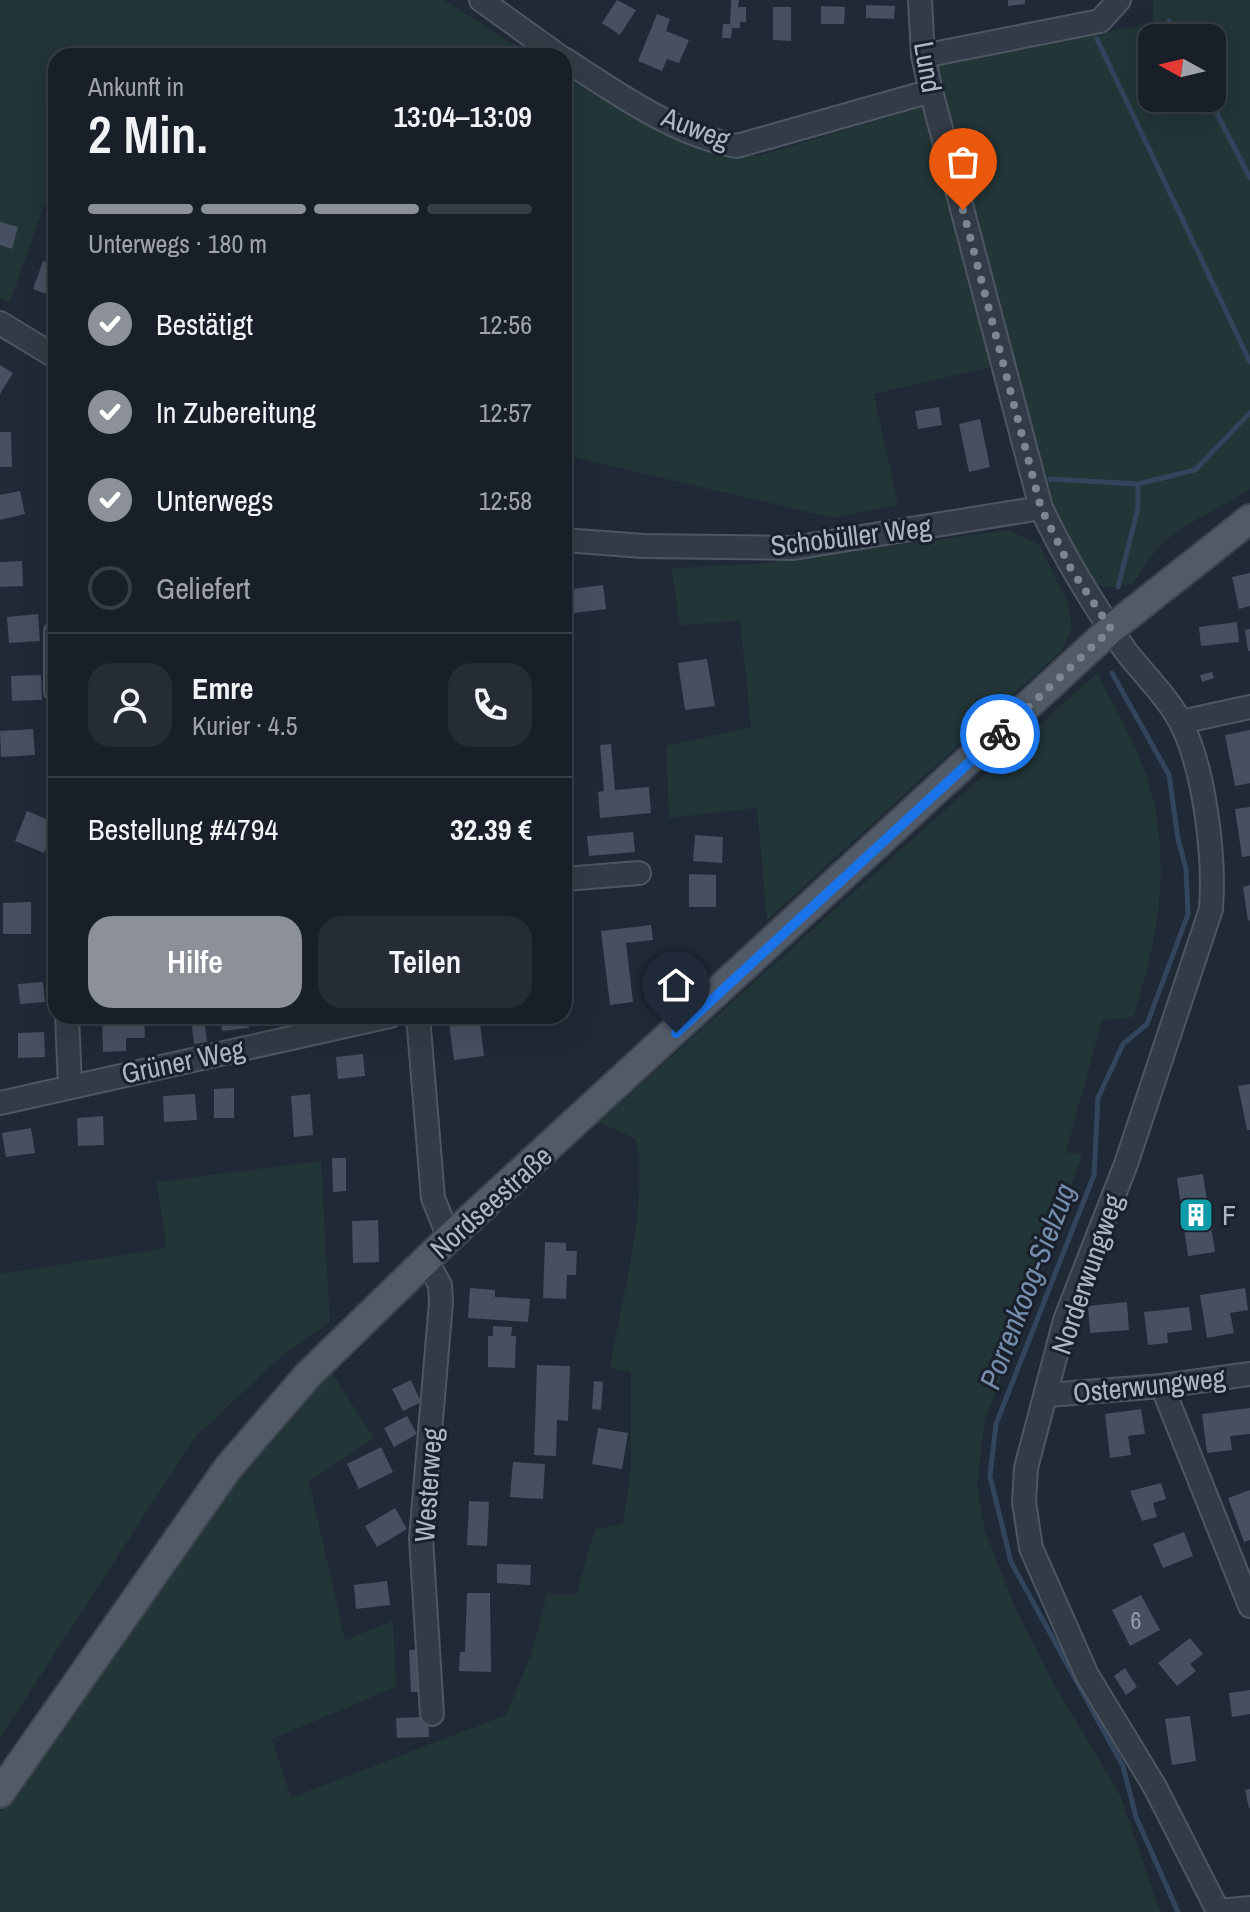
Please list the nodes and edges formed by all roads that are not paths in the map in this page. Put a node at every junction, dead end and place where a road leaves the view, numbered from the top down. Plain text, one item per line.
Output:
1 (481, 0) edge
2 (920, 0) edge
3 (1119, 0) edge
4 (548, 48) edge
5 (923, 56) junction
6 (572, 64) edge
7 (931, 91) junction
8 (0, 323) edge
9 (48, 352) edge
10 (1041, 508) junction
11 (1250, 519) edge
12 (572, 541) edge
13 (1111, 629) junction
14 (1250, 707) edge
15 (1181, 722) junction
16 (639, 873) dead end
17 (572, 878) edge
18 (67, 1024) edge
19 (353, 1024) edge
20 (419, 1024) edge
21 (70, 1086) junction
22 (0, 1103) edge
23 (449, 1238) junction
24 (426, 1260) junction
25 (1250, 1374) edge
26 (1162, 1386) junction
27 (1048, 1395) junction
28 (1250, 1606) edge
29 (432, 1714) dead end
30 (0, 1793) edge
31 (1250, 1908) edge
32 (1218, 1911) edge

1 - 4 street, Auweg
2 - 5 street, Lund
3 - 5 street
5 - 7 street, Lund
6 - 7 street, Auweg
7 - 10 street, Lund
8 - 9 street
10 - 12 street, Schobüller Weg
10 - 13 street, Lund
11 - 13 main road, Nordseestraße
13 - 15 street, Norderwungweg
13 - 23 main road, Nordseestraße
14 - 15 street
15 - 27 street, Norderwungweg
16 - 17 street
18 - 21 street
19 - 21 street, Grüner Weg
20 - 23 street
21 - 22 street, Grüner Weg
23 - 24 main road, Nordseestraße
24 - 29 street, Westerweg
24 - 30 main road, Nordseestraße
25 - 26 street, Osterwungweg
26 - 27 street, Osterwungweg
26 - 28 street
27 - 32 street, Norderwungweg
31 - 32 street

